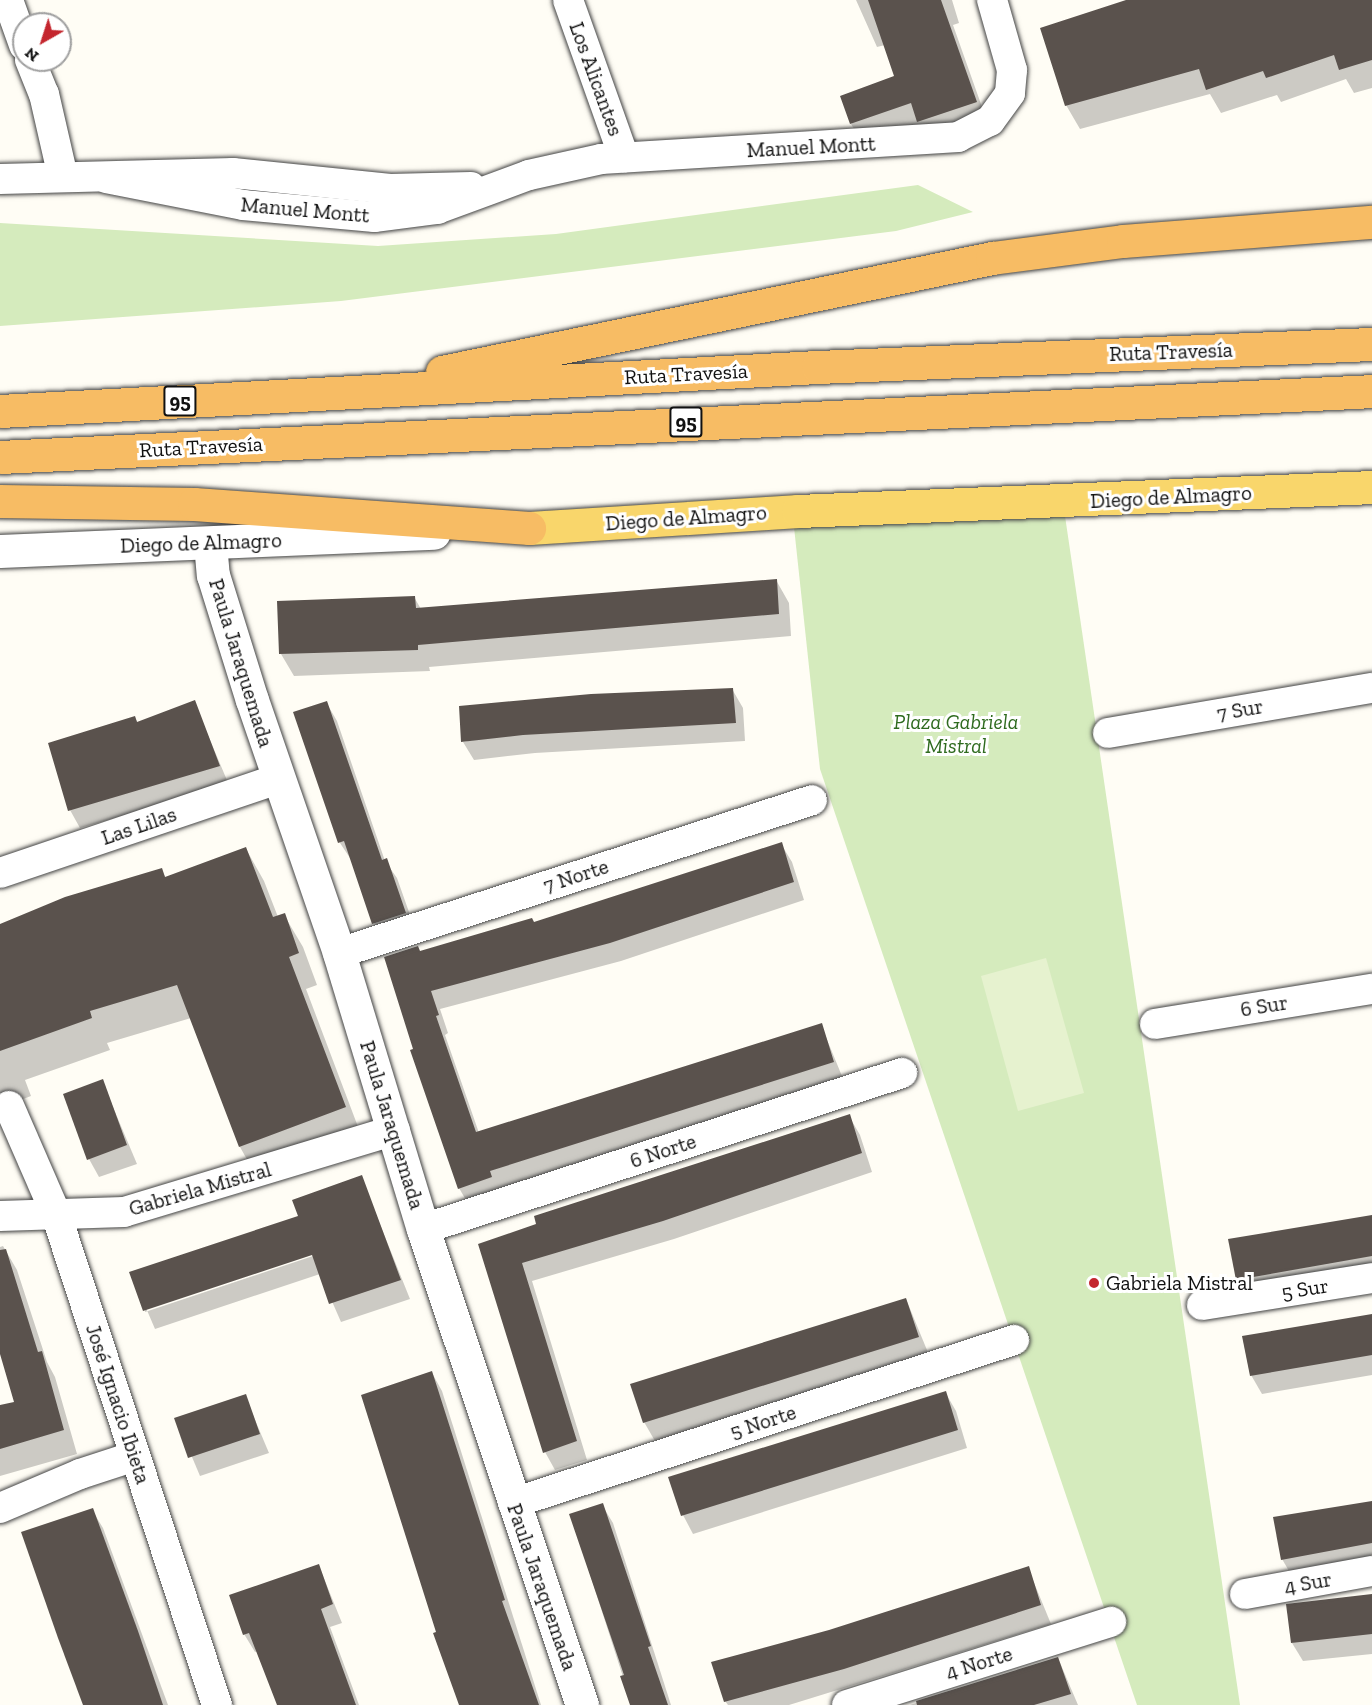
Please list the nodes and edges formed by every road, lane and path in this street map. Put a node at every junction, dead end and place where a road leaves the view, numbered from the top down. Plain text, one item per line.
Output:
1 (568, 0) edge
2 (992, 0) edge
3 (35, 72) edge
4 (624, 157) junction
5 (63, 177) junction
6 (0, 179) edge
7 (1372, 222) edge
8 (1372, 344) edge
9 (361, 391) junction
10 (1372, 391) edge
11 (0, 411) edge
12 (0, 457) edge
13 (1372, 487) edge
14 (0, 501) edge
15 (529, 528) junction
16 (210, 543) junction
17 (0, 551) edge
18 (1372, 688) edge
19 (1108, 733) dead end
20 (278, 779) junction
21 (812, 800) dead end
22 (0, 873) edge
23 (339, 953) junction
24 (1372, 989) edge
25 (1155, 1024) dead end
26 (902, 1073) dead end
27 (9, 1106) dead end
28 (395, 1130) junction
29 (56, 1214) junction
30 (0, 1216) edge
31 (423, 1229) junction
32 (1372, 1278) edge
33 (1202, 1305) dead end
34 (1014, 1340) dead end
35 (135, 1456) junction
36 (513, 1503) junction
37 (0, 1508) edge
38 (1372, 1571) edge
39 (1245, 1594) dead end
40 (1111, 1622) dead end
41 (217, 1705) edge
42 (582, 1705) edge
43 (847, 1705) edge

1 - 4 street, Los Alicantes
2 - 4 street, Manuel Montt
3 - 5 street
4 - 5 street, Manuel Montt
5 - 6 street, Manuel Montt
7 - 9 highway
8 - 9 highway, Ruta Travesía / 95
9 - 11 highway, Ruta Travesía / 95
10 - 12 highway, Ruta Travesía / 95
13 - 15 main road, Diego de Almagro
14 - 15 highway
15 - 16 street, Diego de Almagro
16 - 17 street, Diego de Almagro
16 - 20 street, Paula Jaraquemada
18 - 19 street, 7 Sur
20 - 22 street, Las Lilas
20 - 23 street, Paula Jaraquemada
21 - 23 street, 7 Norte
23 - 28 street, Paula Jaraquemada
24 - 25 street, 6 Sur
26 - 31 street, 6 Norte
27 - 29 street, José Ignacio Ibieta
28 - 29 street, Gabriela Mistral
28 - 31 street, Paula Jaraquemada
29 - 30 street, Gabriela Mistral
29 - 35 street, José Ignacio Ibieta
31 - 36 street, Paula Jaraquemada
32 - 33 street, 5 Sur
34 - 36 street, 5 Norte
35 - 37 street
35 - 41 street, José Ignacio Ibieta
36 - 42 street, Paula Jaraquemada
38 - 39 street, 4 Sur
40 - 43 street, 4 Norte

